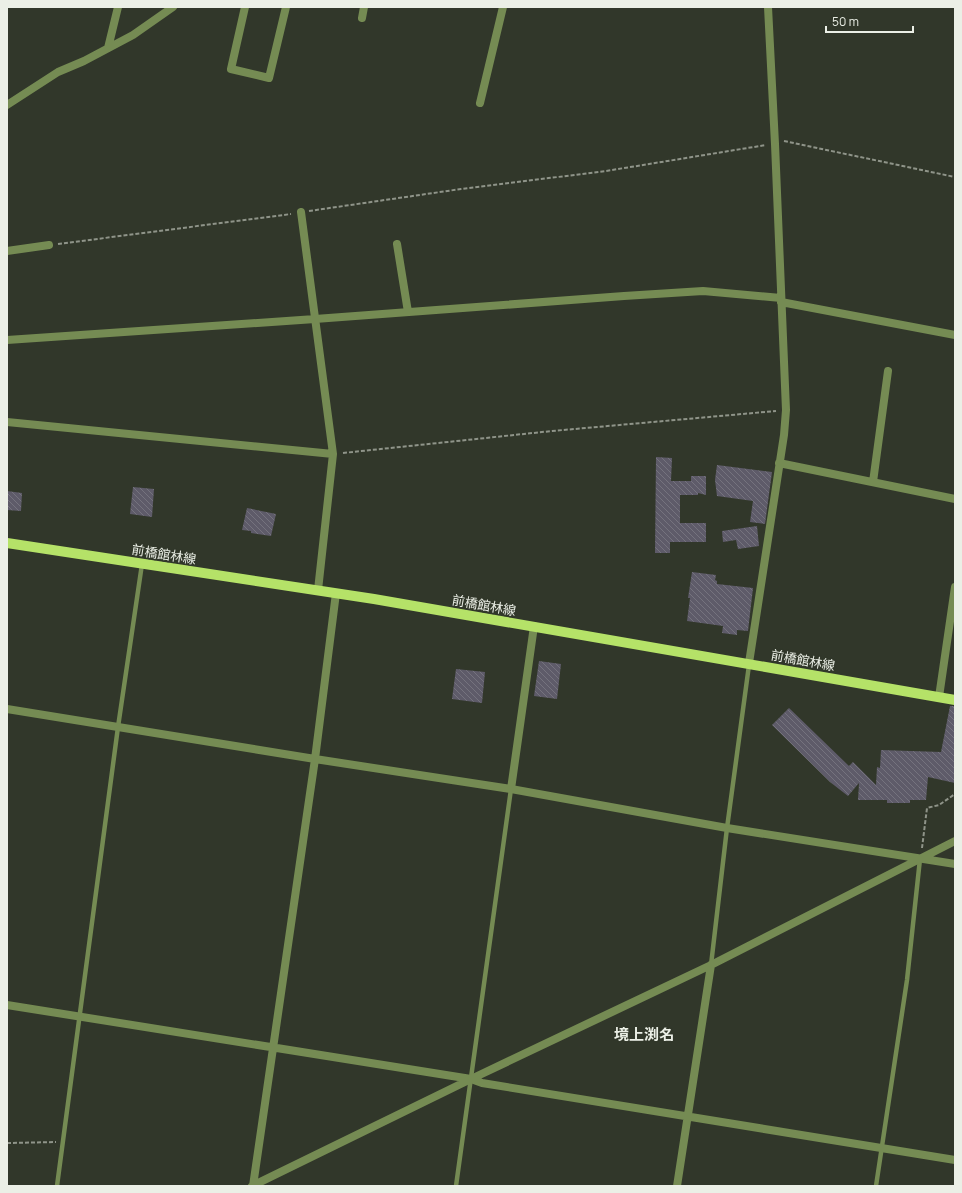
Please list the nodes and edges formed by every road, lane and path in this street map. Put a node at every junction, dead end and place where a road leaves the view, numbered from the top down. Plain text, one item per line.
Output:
1 (118, 7) edge
2 (173, 7) edge
3 (246, 7) edge
4 (286, 7) edge
5 (364, 7) edge
6 (502, 7) edge
7 (768, 7) edge
8 (362, 18) dead end
9 (108, 48) junction
10 (480, 104) dead end
11 (7, 105) edge
12 (775, 142) junction
13 (955, 177) edge
14 (301, 212) junction
15 (397, 244) dead end
16 (49, 245) joint
17 (7, 251) edge
18 (781, 300) junction
19 (408, 312) junction
20 (315, 319) junction
21 (955, 335) edge
22 (7, 340) edge
23 (888, 371) dead end
24 (786, 410) junction
25 (7, 422) edge
26 (333, 454) junction
27 (779, 463) junction
28 (873, 482) junction
29 (955, 499) edge
30 (7, 543) edge
31 (142, 564) junction
32 (955, 587) edge
33 (318, 590) junction
34 (336, 593) junction
35 (534, 626) junction
36 (749, 664) junction
37 (939, 697) junction
38 (955, 700) edge
39 (7, 709) edge
40 (118, 727) junction
41 (315, 759) junction
42 (511, 789) junction
43 (955, 794) edge
44 (727, 828) junction
45 (955, 841) edge
46 (920, 859) junction
47 (955, 864) edge
48 (711, 965) junction
49 (7, 1005) edge
50 (79, 1016) junction
51 (273, 1048) junction
52 (471, 1079) junction
53 (688, 1116) junction
54 (63, 1141) junction
55 (7, 1143) edge
56 (882, 1148) junction
57 (955, 1160) edge
58 (57, 1186) edge
59 (253, 1186) edge
60 (456, 1186) edge
61 (677, 1186) edge
62 (876, 1186) edge

1 - 9 street
2 - 9 street
3 - 4 street
5 - 8 street
6 - 10 street
7 - 12 street
9 - 11 street
12 - 13 path
12 - 14 path
12 - 18 street
14 - 16 path
14 - 20 street
15 - 19 street
16 - 17 street
18 - 19 street
18 - 21 street
18 - 24 street
19 - 20 street
20 - 22 street
20 - 26 street
23 - 28 street
24 - 26 path
24 - 27 street
25 - 26 street
26 - 33 street
27 - 28 street
27 - 36 street
28 - 29 street
30 - 31 main road, 前橋館林線
31 - 33 main road, 前橋館林線
31 - 40 lane
32 - 37 street
33 - 34 main road, 前橋館林線
34 - 35 main road, 前橋館林線
34 - 41 street
35 - 36 main road, 前橋館林線
35 - 42 street
36 - 37 main road, 前橋館林線
36 - 44 lane
37 - 38 main road, 前橋館林線
39 - 40 street
40 - 41 street
40 - 50 lane
41 - 42 street
41 - 51 street
42 - 44 street
42 - 52 lane
43 - 46 path
44 - 46 street
44 - 48 lane
45 - 46 street
46 - 47 street
46 - 48 street
46 - 56 lane
48 - 52 street
48 - 53 street
49 - 50 street
50 - 51 street
50 - 54 lane
51 - 52 street
51 - 59 street
52 - 53 street
52 - 59 street
52 - 60 lane
53 - 56 street
53 - 61 street
54 - 55 path
54 - 58 lane
56 - 57 street
56 - 62 lane

